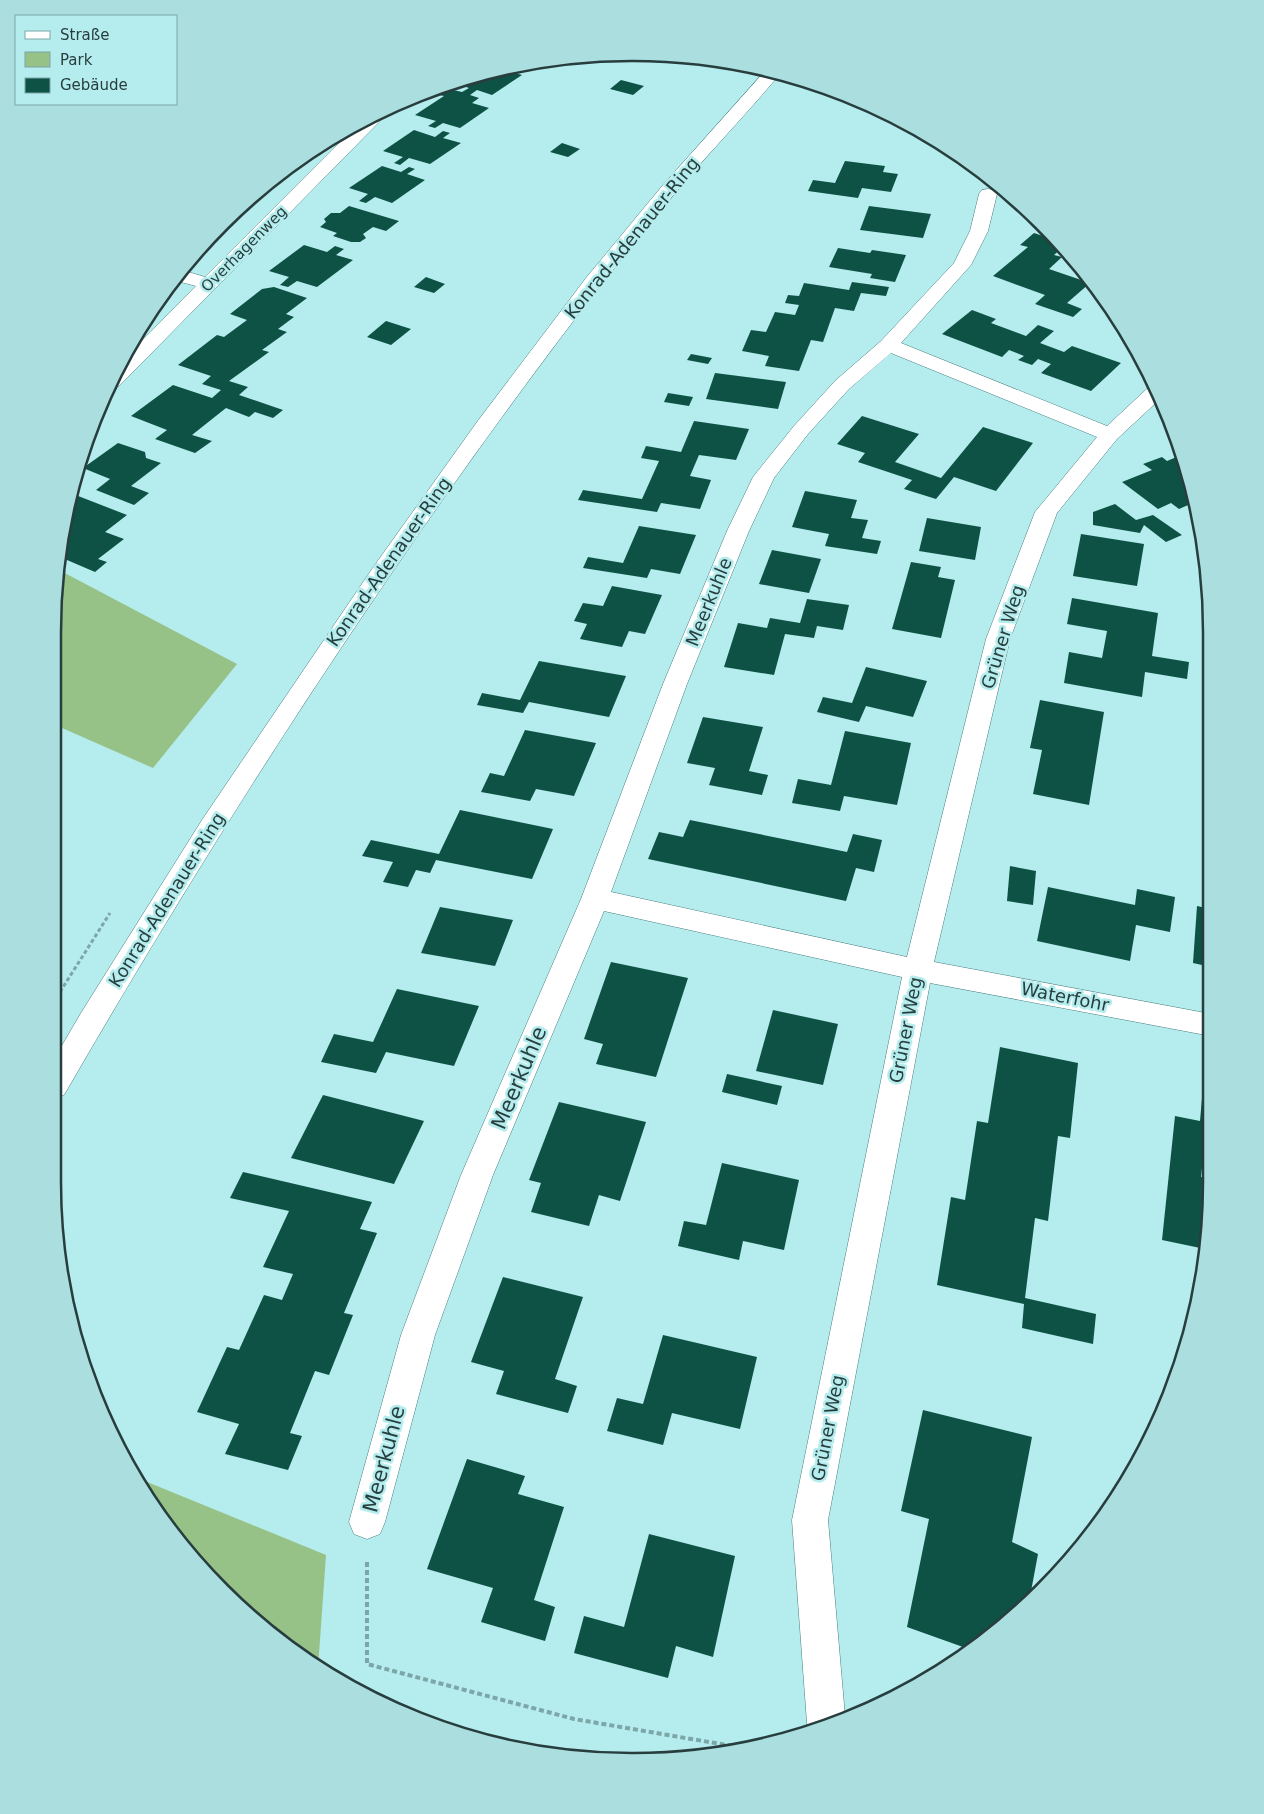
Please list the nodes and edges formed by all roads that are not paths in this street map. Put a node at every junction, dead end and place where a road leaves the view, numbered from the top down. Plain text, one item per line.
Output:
1 (768, 78) edge
2 (361, 131) edge
3 (988, 194) dead end
4 (185, 277) edge
5 (209, 284) junction
6 (888, 345) junction
7 (127, 366) edge
8 (1151, 396) edge
9 (1110, 436) junction
10 (595, 899) junction
11 (918, 970) junction
12 (1203, 1023) edge
13 (61, 1072) edge
14 (367, 1522) road end
15 (826, 1718) edge

1 - 13 street, Konrad-Adenauer-Ring
2 - 5 street, Overhagenweg
3 - 6 street, Meerkuhle
4 - 5 street
5 - 7 street, Overhagenweg
6 - 9 street
6 - 10 street, Meerkuhle
8 - 9 street, Grüner Weg
9 - 11 street, Grüner Weg
10 - 11 street
10 - 14 street, Meerkuhle
11 - 12 street, Waterfohr
11 - 15 street, Grüner Weg

